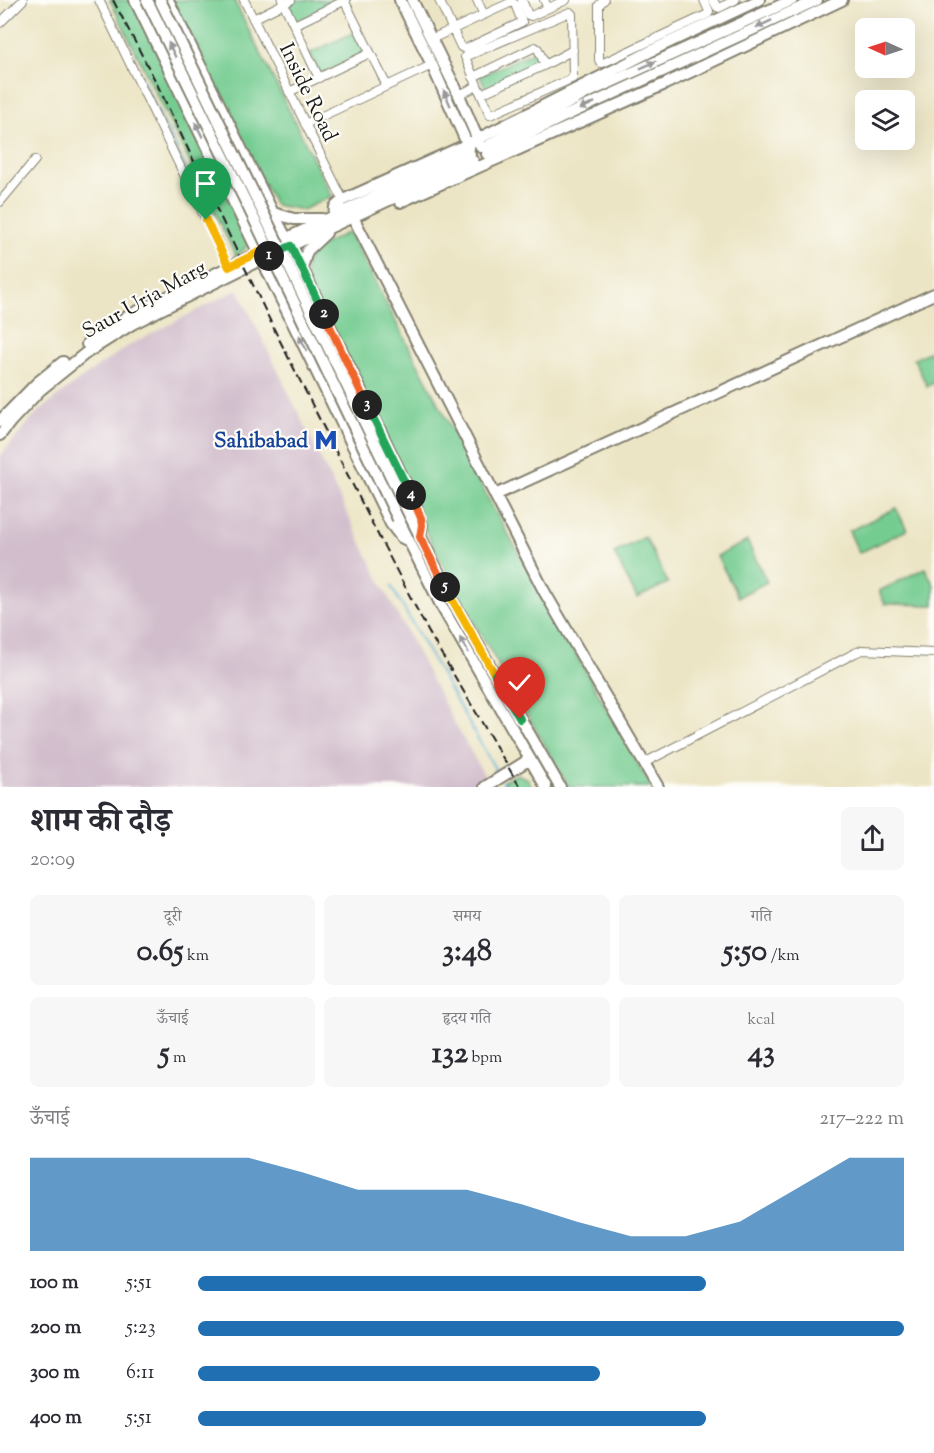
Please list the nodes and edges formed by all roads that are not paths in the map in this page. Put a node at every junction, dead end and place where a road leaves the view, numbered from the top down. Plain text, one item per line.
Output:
1 (23, 0) edge
2 (99, 0) edge
3 (135, 0) edge
4 (147, 0) edge
5 (160, 0) edge
6 (168, 0) edge
7 (244, 0) edge
8 (345, 0) edge
9 (400, 0) edge
10 (412, 0) edge
11 (439, 0) edge
12 (477, 0) edge
13 (522, 0) edge
14 (544, 0) edge
15 (566, 0) edge
16 (604, 0) edge
17 (704, 0) edge
18 (713, 0) edge
19 (735, 0) edge
20 (759, 0) edge
21 (792, 0) edge
22 (817, 0) edge
23 (842, 0) edge
24 (285, 1) edge
25 (548, 8) junction
26 (724, 11) junction
27 (484, 15) junction
28 (253, 19) junction
29 (0, 23) edge
30 (294, 26) junction
31 (453, 29) junction
32 (431, 39) junction
33 (657, 43) junction
34 (573, 51) junction
35 (370, 53) junction
36 (432, 65) junction
37 (545, 65) junction
38 (473, 77) junction
39 (319, 78) junction
40 (387, 86) junction
41 (479, 90) junction
42 (289, 92) junction
43 (459, 95) junction
44 (305, 124) junction
45 (502, 147) junction
46 (474, 150) junction
47 (518, 150) junction
48 (35, 160) dead end
49 (343, 200) junction
50 (0, 202) edge
51 (273, 213) junction
52 (354, 219) junction
53 (332, 220) junction
54 (289, 242) junction
55 (264, 255) junction
56 (229, 267) junction
57 (302, 268) junction
58 (934, 294) edge
59 (0, 421) edge
60 (0, 435) edge
61 (495, 495) junction
62 (404, 517) junction
63 (420, 537) junction
64 (409, 541) junction
65 (934, 653) edge
66 (530, 759) junction
67 (644, 763) junction
68 (484, 787) edge
69 (546, 787) edge
70 (560, 787) edge
71 (658, 787) edge

1 - 29 street
2 - 56 street
55 -> 3 main road
55 -> 4 main road, bridge
5 - 62 main road, bridge
6 - 51 main road
7 - 28 street, Inside Road
8 - 30 street
8 - 35 street
9 - 36 main road
10 - 32 main road
11 - 31 street
12 - 27 street
13 - 25 street
14 - 25 street
15 - 25 street
16 - 33 street
17 - 33 street
18 - 26 street
19 - 26 street
20 - 26 main road
46 -> 21 main road
22 -> 45 main road
23 - 47 main road
24 - 28 street
24 - 30 street
26 - 33 main road
27 - 31 street
27 - 31 street
28 - 42 street, Inside Road
30 - 39 street
31 - 32 street
32 - 43 main road
33 - 46 main road
34 - 37 street
34 - 38 street
34 - 41 street
35 - 39 street
35 - 40 street
36 - 40 street
46 -> 36 main road
37 - 38 street
37 - 41 street
38 - 41 street
39 - 42 street
40 - 44 street
41 - 43 street
42 - 44 street, Inside Road
43 - 46 main road
44 - 49 street, Inside Road
45 - 46 main road
45 - 47 main road
46 - 49 main road
46 - 52 main road
46 - 53 main road
47 - 52 main road
48 - 50 street
49 - 53 main road
51 - 53 main road
51 - 54 main road
52 - 53 main road
52 - 61 main road
53 - 54 main road
53 - 57 main road
54 - 55 main road
54 - 57 main road
55 - 56 main road, Saur Urja Marg
55 - 60 main road, Saur Urja Marg
55 - 62 main road, bridge
64 -> 55 main road
56 - 59 main road, Saur Urja Marg
57 - 63 main road
58 - 61 main road
61 - 67 main road
62 - 63 main road
62 - 64 main road
63 - 70 main road
66 -> 64 main road
65 - 67 street
66 - 68 main road
66 - 69 main road
67 - 71 main road

